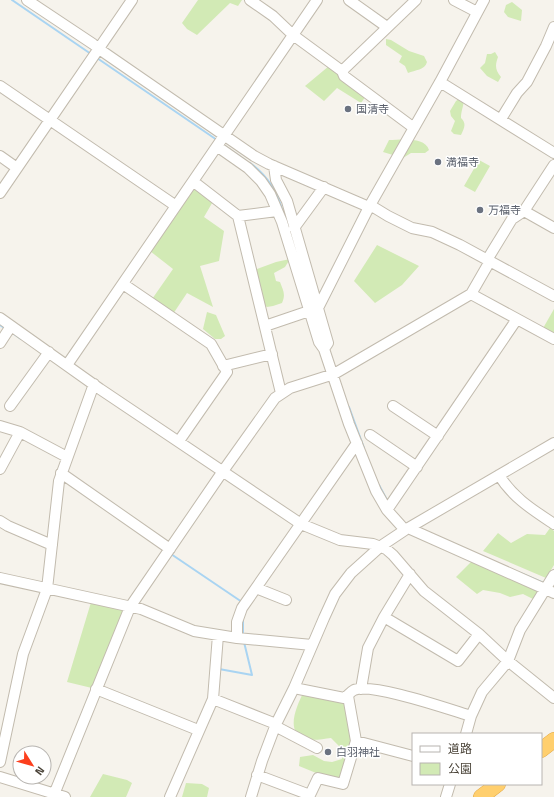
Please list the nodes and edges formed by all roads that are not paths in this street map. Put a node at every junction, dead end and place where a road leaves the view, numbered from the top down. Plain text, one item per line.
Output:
1 (27, 0) edge
2 (132, 0) edge
3 (317, 0) edge
4 (349, 0) edge
5 (416, 0) edge
6 (454, 0) edge
7 (484, 0) edge
8 (254, 1) edge
9 (477, 12) junction
10 (554, 27) edge
11 (387, 28) junction
12 (293, 35) junction
13 (99, 49) junction
14 (342, 71) junction
15 (440, 82) junction
16 (0, 86) edge
17 (501, 119) junction
18 (50, 120) junction
19 (414, 128) junction
20 (225, 136) junction
21 (218, 147) junction
22 (554, 153) edge
23 (0, 156) edge
24 (554, 165) edge
25 (274, 166) junction
26 (17, 168) junction
27 (194, 182) junction
28 (324, 187) junction
29 (0, 193) edge
30 (176, 206) junction
31 (370, 206) junction
32 (277, 211) junction
33 (524, 211) junction
34 (238, 216) junction
35 (294, 228) junction
36 (554, 228) edge
37 (489, 260) junction
38 (123, 284) junction
39 (471, 294) junction
40 (554, 296) edge
41 (313, 310) junction
42 (0, 318) edge
43 (517, 319) junction
44 (11, 326) junction
45 (265, 326) junction
46 (554, 339) edge
47 (0, 343) edge
48 (49, 352) junction
49 (272, 354) junction
50 (67, 365) junction
51 (223, 366) junction
52 (334, 374) junction
53 (94, 384) junction
54 (281, 393) junction
55 (10, 406) dead end
56 (393, 406) dead end
57 (0, 426) edge
58 (20, 432) junction
59 (370, 435) dead end
60 (438, 436) junction
61 (179, 441) junction
62 (357, 443) junction
63 (552, 448) edge
64 (67, 457) junction
65 (417, 467) junction
66 (0, 469) edge
67 (223, 471) junction
68 (61, 473) junction
69 (498, 475) junction
70 (387, 510) junction
71 (0, 521) edge
72 (300, 524) junction
73 (554, 524) edge
74 (406, 529) junction
75 (52, 545) junction
76 (381, 546) junction
77 (170, 549) junction
78 (410, 574) junction
79 (554, 575) edge
80 (0, 578) edge
81 (256, 588) junction
82 (47, 589) junction
83 (550, 591) edge
84 (286, 600) dead end
85 (130, 607) junction
86 (384, 617) junction
87 (479, 634) junction
88 (218, 635) junction
89 (237, 638) junction
90 (312, 645) junction
91 (508, 661) junction
92 (294, 688) junction
93 (96, 689) junction
94 (361, 689) junction
95 (348, 696) junction
96 (554, 698) edge
97 (213, 699) junction
98 (472, 716) junction
99 (4, 723) edge
100 (276, 725) junction
101 (198, 730) junction
102 (466, 733) edge
103 (554, 740) edge
104 (356, 741) junction
105 (317, 748) dead end
106 (542, 749) edge
107 (412, 756) edge
108 (0, 762) edge
109 (258, 775) junction
110 (0, 777) edge
111 (450, 785) edge
112 (497, 785) edge
113 (53, 795) edge
114 (310, 796) edge
115 (65, 797) edge
116 (170, 797) edge
117 (250, 797) edge
118 (446, 797) edge
119 (481, 797) edge

1 - 13 street
2 - 13 street
3 - 12 street
4 - 11 street
5 - 11 street
6 - 9 street
7 - 9 street
8 - 12 street
9 - 15 street
10 - 17 street
11 - 14 street
12 - 14 street
12 - 20 street
13 - 18 street
13 - 20 street
14 - 19 street
15 - 17 street
15 - 19 street
16 - 18 street
17 - 22 street
18 - 26 street
18 - 30 street
19 - 31 street
20 - 21 street
20 - 25 street
21 - 27 street
21 - 32 street
23 - 26 street
24 - 33 street
25 - 28 street
25 - 35 street
26 - 29 street
27 - 30 street
27 - 34 street
28 - 31 street
28 - 35 street
30 - 38 street
31 - 37 street
31 - 41 street
32 - 34 street
32 - 41 street
33 - 36 street
33 - 37 street
34 - 45 street
35 - 41 street
37 - 39 street
37 - 40 street
38 - 50 street
38 - 51 street
39 - 43 street
39 - 52 street
41 - 45 street
41 - 52 street
42 - 44 street
43 - 46 street
43 - 60 street
44 - 47 street
44 - 48 street
45 - 49 street
48 - 50 street
48 - 55 street
49 - 51 street
49 - 54 street
50 - 53 street
51 - 61 street
52 - 54 street
52 - 62 street
53 - 61 street
53 - 64 street
54 - 67 street
56 - 60 street
57 - 58 street
58 - 64 street
58 - 66 street
59 - 65 street
60 - 65 street
61 - 67 street
62 - 70 street
62 - 72 street
63 - 69 street
64 - 68 street
65 - 70 street
67 - 72 street
67 - 77 street
68 - 75 street
68 - 77 street
69 - 73 street
69 - 74 street
70 - 74 street
71 - 75 street
72 - 76 street
72 - 81 street
74 - 76 street
74 - 83 street
75 - 82 street
76 - 78 street
76 - 90 street
77 - 85 street
78 - 86 street
78 - 87 street
79 - 83 street
80 - 82 street
81 - 84 street
81 - 89 street
82 - 85 street
82 - 99 street
83 - 91 street
85 - 88 street
85 - 93 street
86 - 87 street
86 - 94 street
87 - 91 street
88 - 89 street
88 - 97 street
89 - 90 street
90 - 92 street
91 - 96 street
91 - 98 street
92 - 95 street
92 - 100 street
93 - 101 street
93 - 113 street
94 - 95 street
94 - 98 street
95 - 104 street
97 - 100 street
97 - 101 street
98 - 102 street
99 - 108 street
100 - 105 street
100 - 109 street
101 - 116 street
103 - 106 highway
104 - 107 street
104 - 114 street
109 - 114 street
109 - 117 street
110 - 113 street
111 - 118 street
112 - 119 highway
113 - 115 street

